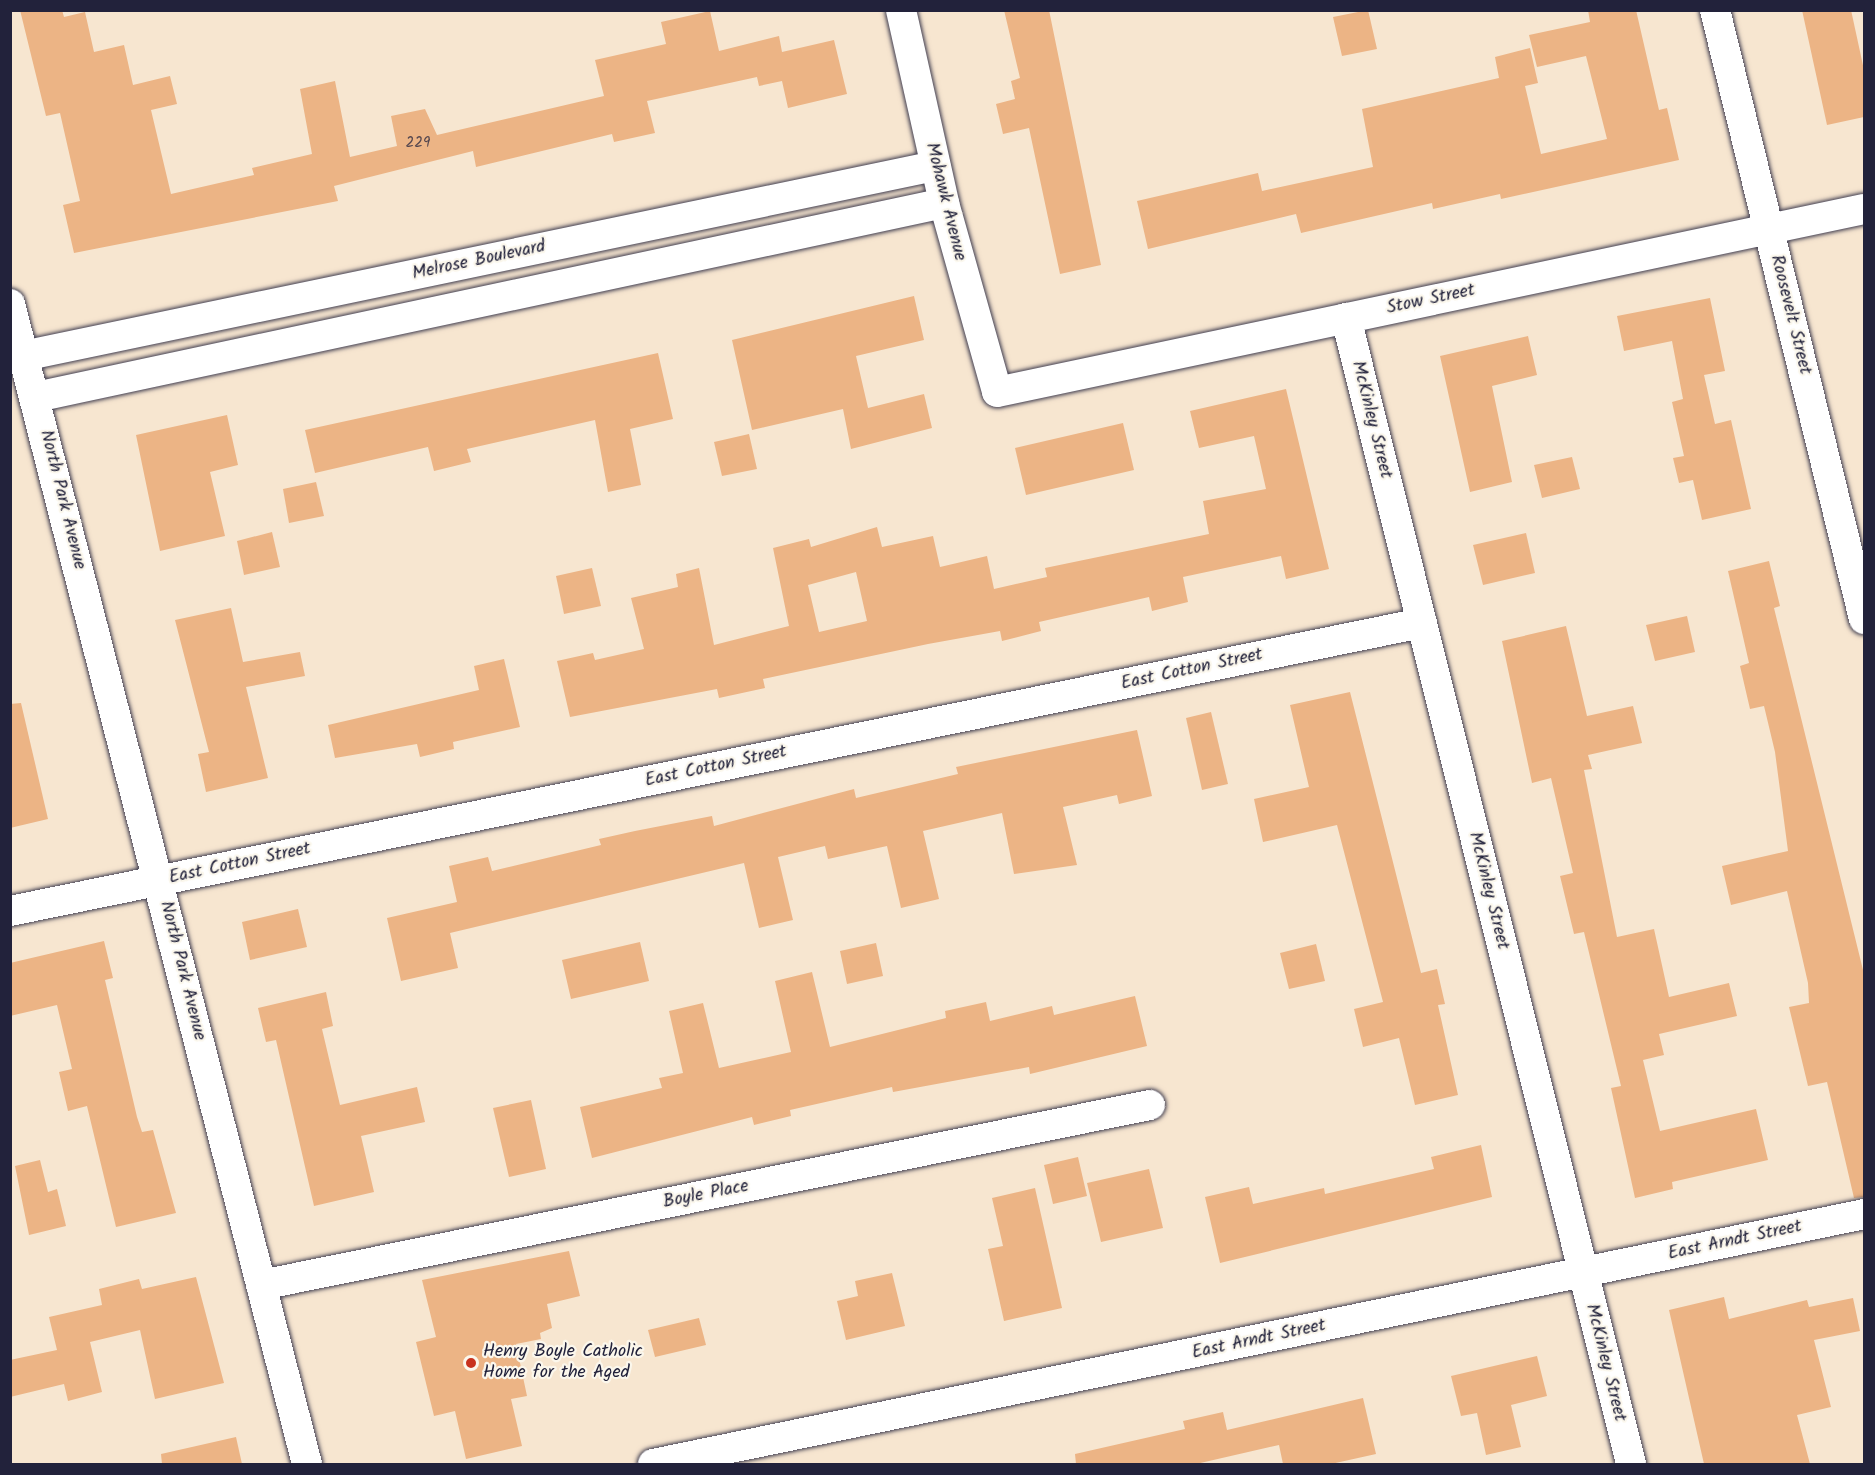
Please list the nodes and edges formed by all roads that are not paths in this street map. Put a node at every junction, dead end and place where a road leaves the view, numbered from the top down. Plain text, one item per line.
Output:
1 (901, 10) edge
2 (1715, 10) edge
3 (935, 166) junction
4 (944, 203) junction
5 (1864, 209) edge
6 (1768, 229) junction
7 (10, 304) edge
8 (1346, 318) junction
9 (23, 356) junction
10 (997, 392) joint
11 (36, 397) junction
12 (1864, 619) edge
13 (1422, 623) junction
14 (159, 881) junction
15 (10, 911) edge
16 (1150, 1105) dead end
17 (1864, 1214) edge
18 (1583, 1273) junction
19 (261, 1285) junction
20 (307, 1464) edge
21 (653, 1464) edge
22 (1630, 1464) edge

1 - 3 street, Mohawk Avenue
2 - 6 street, Roosevelt Street
3 - 4 street, Mohawk Avenue
3 - 9 street, Melrose Boulevard
4 - 10 street, Mohawk Avenue
4 - 11 street
5 - 6 street, Stow Street
6 - 8 street, Stow Street
6 - 12 street, Roosevelt Street
7 - 9 street, North Park Avenue
8 - 10 street, Stow Street
8 - 13 street, McKinley Street
9 - 11 street, North Park Avenue
11 - 14 street, North Park Avenue
13 - 14 street, East Cotton Street
13 - 18 street, McKinley Street
14 - 15 street, East Cotton Street
14 - 19 street, North Park Avenue
16 - 19 street, Boyle Place
17 - 18 street, East Arndt Street
18 - 21 street, East Arndt Street
18 - 22 street, McKinley Street
19 - 20 street, North Park Avenue

